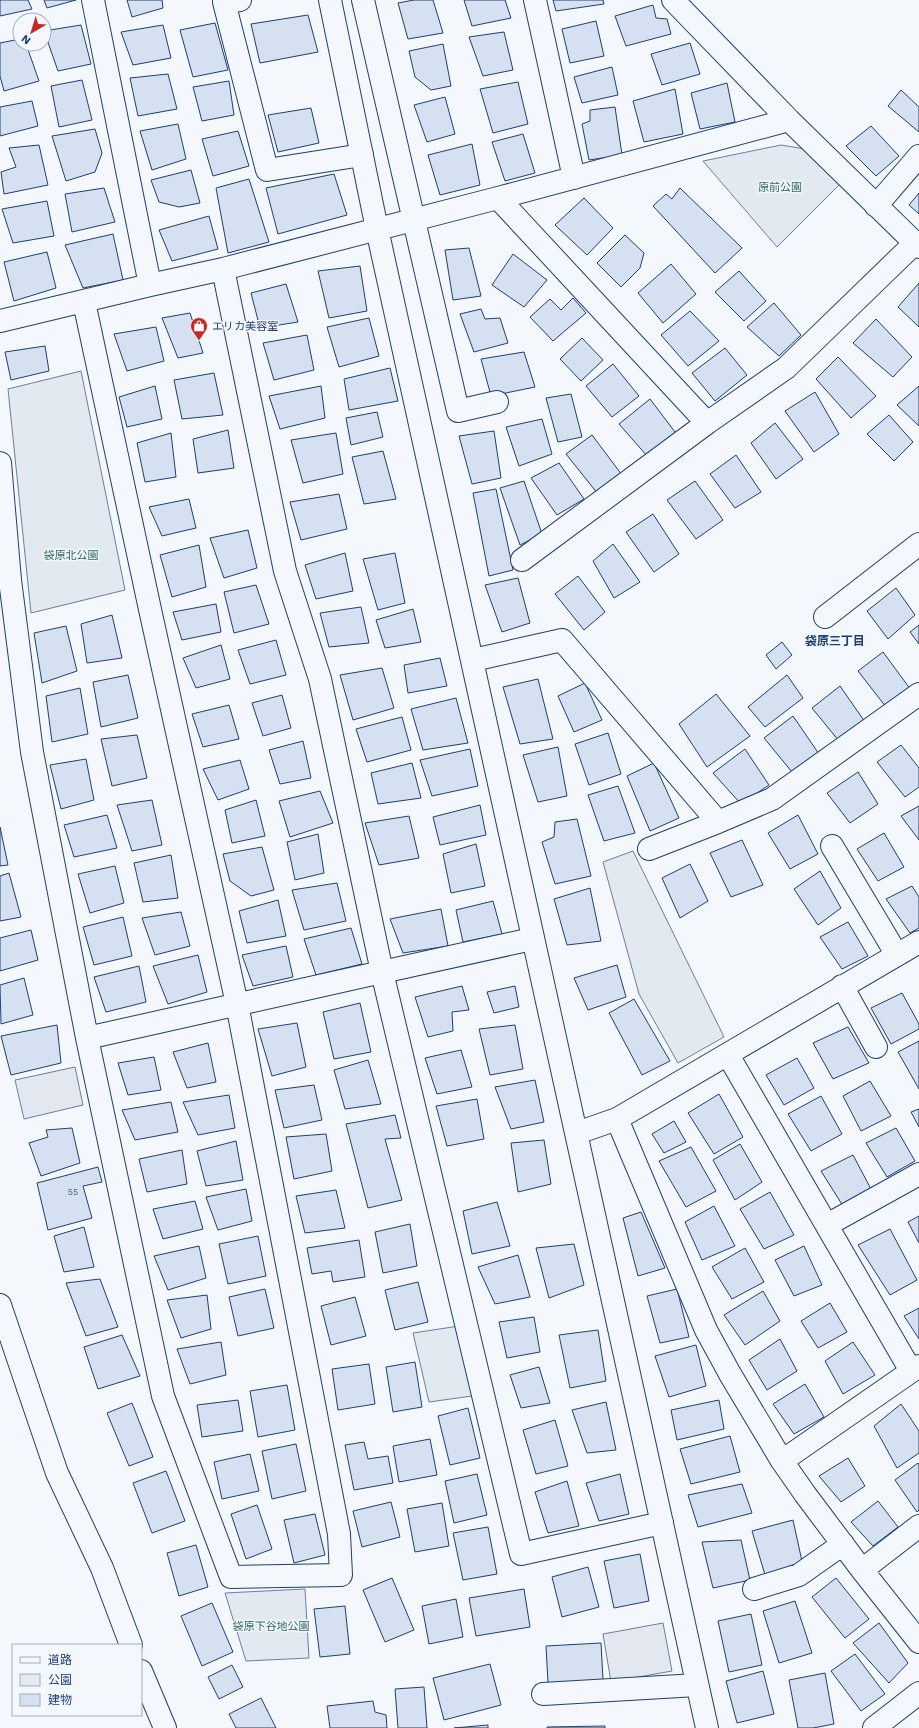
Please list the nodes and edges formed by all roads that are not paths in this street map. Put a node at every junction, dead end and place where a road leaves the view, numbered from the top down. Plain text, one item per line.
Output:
1 (93, 0) edge
2 (240, 0) edge
3 (330, 0) edge
4 (363, 0) edge
5 (535, 0) edge
6 (673, 0) edge
7 (789, 120) junction
8 (362, 155) junction
9 (919, 156) edge
10 (574, 178) junction
11 (498, 198) junction
12 (876, 206) junction
13 (413, 220) junction
14 (377, 229) junction
15 (917, 245) edge
16 (223, 270) junction
17 (150, 285) junction
18 (84, 302) junction
19 (0, 321) edge
20 (497, 402) dead end
21 (707, 423) junction
22 (0, 463) edge
23 (919, 544) edge
24 (522, 560) dead end
25 (825, 617) dead end
26 (473, 660) junction
27 (919, 694) edge
28 (718, 822) junction
29 (832, 846) dead end
30 (649, 849) dead end
31 (532, 939) junction
32 (919, 942) edge
33 (897, 955) junction
34 (382, 972) junction
35 (842, 986) junction
36 (237, 1004) junction
37 (87, 1038) junction
38 (876, 1047) dead end
39 (728, 1055) junction
40 (618, 1118) junction
41 (577, 1133) junction
42 (919, 1174) edge
43 (827, 1225) junction
44 (0, 1305) edge
45 (915, 1369) edge
46 (782, 1460) junction
47 (662, 1523) junction
48 (919, 1526) edge
49 (843, 1544) junction
50 (862, 1570) junction
51 (754, 1589) dead end
52 (919, 1642) edge
53 (131, 1644) edge
54 (142, 1674) edge
55 (697, 1685) junction
56 (542, 1694) dead end
57 (918, 1697) edge
58 (165, 1728) edge
59 (707, 1728) edge
60 (874, 1728) edge

1 - 17 street
2 - 8 street
3 - 8 street
4 - 13 street
5 - 10 street
6 - 7 street
7 - 10 street
7 - 12 street
8 - 14 street
9 - 12 street
10 - 11 street
11 - 13 street
11 - 21 street
12 - 15 street
13 - 14 street
13 - 20 street
14 - 16 street
14 - 26 street
15 - 21 street
16 - 17 street
16 - 34 street
17 - 18 street
18 - 19 street
18 - 36 street
21 - 24 street
22 - 37 street
23 - 25 street
26 - 28 street
26 - 31 street
27 - 28 street
28 - 30 street
29 - 33 street
31 - 34 street
31 - 41 street
32 - 33 street
33 - 35 street
34 - 36 street
34 - 47 street
35 - 38 street
35 - 39 street
36 - 37 street
36 - 37 street
39 - 40 street
39 - 43 street
40 - 41 street
40 - 46 street
41 - 47 street
42 - 43 street
43 - 45 street
44 - 53 street
45 - 46 street
46 - 49 street
47 - 55 street
48 - 50 street
49 - 50 street
49 - 51 street
50 - 52 street
54 - 58 street
55 - 56 street
55 - 59 street
57 - 60 street

